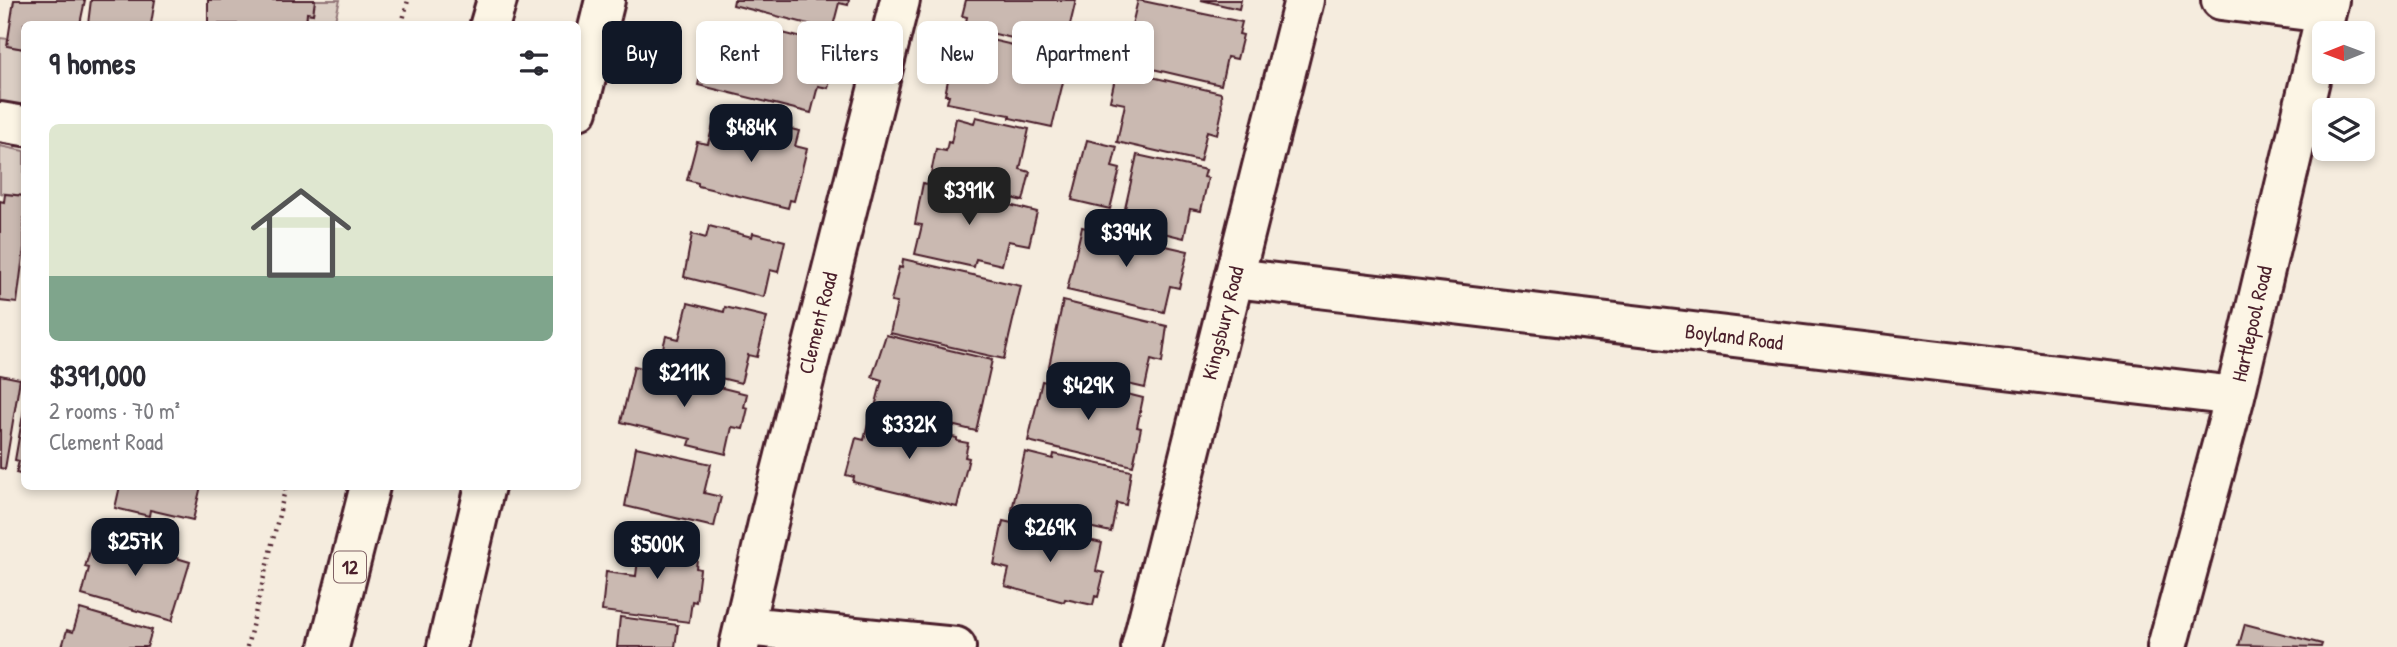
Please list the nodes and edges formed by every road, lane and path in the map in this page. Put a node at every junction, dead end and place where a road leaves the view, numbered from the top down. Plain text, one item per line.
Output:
1 (408, 0) edge
2 (473, 0) edge
3 (497, 0) edge
4 (605, 0) edge
5 (900, 0) edge
6 (1304, 0) edge
7 (2221, 0) edge
8 (2327, 7) edge
9 (403, 21) edge
10 (470, 21) edge
11 (491, 21) edge
12 (581, 98) edge
13 (0, 122) edge
14 (21, 126) edge
15 (1234, 278) junction
16 (2235, 396) junction
17 (285, 490) edge
18 (369, 490) edge
19 (484, 490) edge
20 (742, 637) edge
21 (247, 647) edge
22 (329, 647) edge
23 (447, 647) edge
24 (957, 647) edge
25 (1141, 647) edge
26 (2167, 647) edge

1 - 9 path
2 - 10 street
3 - 11 street
4 - 12 street
5 - 20 street, Clement Road
6 - 15 street, Kingsbury Road
7 - 8 street
8 - 16 street, Hartlepool Road
13 - 14 street
15 - 16 street, Boyland Road
15 - 25 street, Kingsbury Road
16 - 26 street, Hartlepool Road
17 - 21 path
18 - 22 street, 12
19 - 23 street
20 - 24 street

